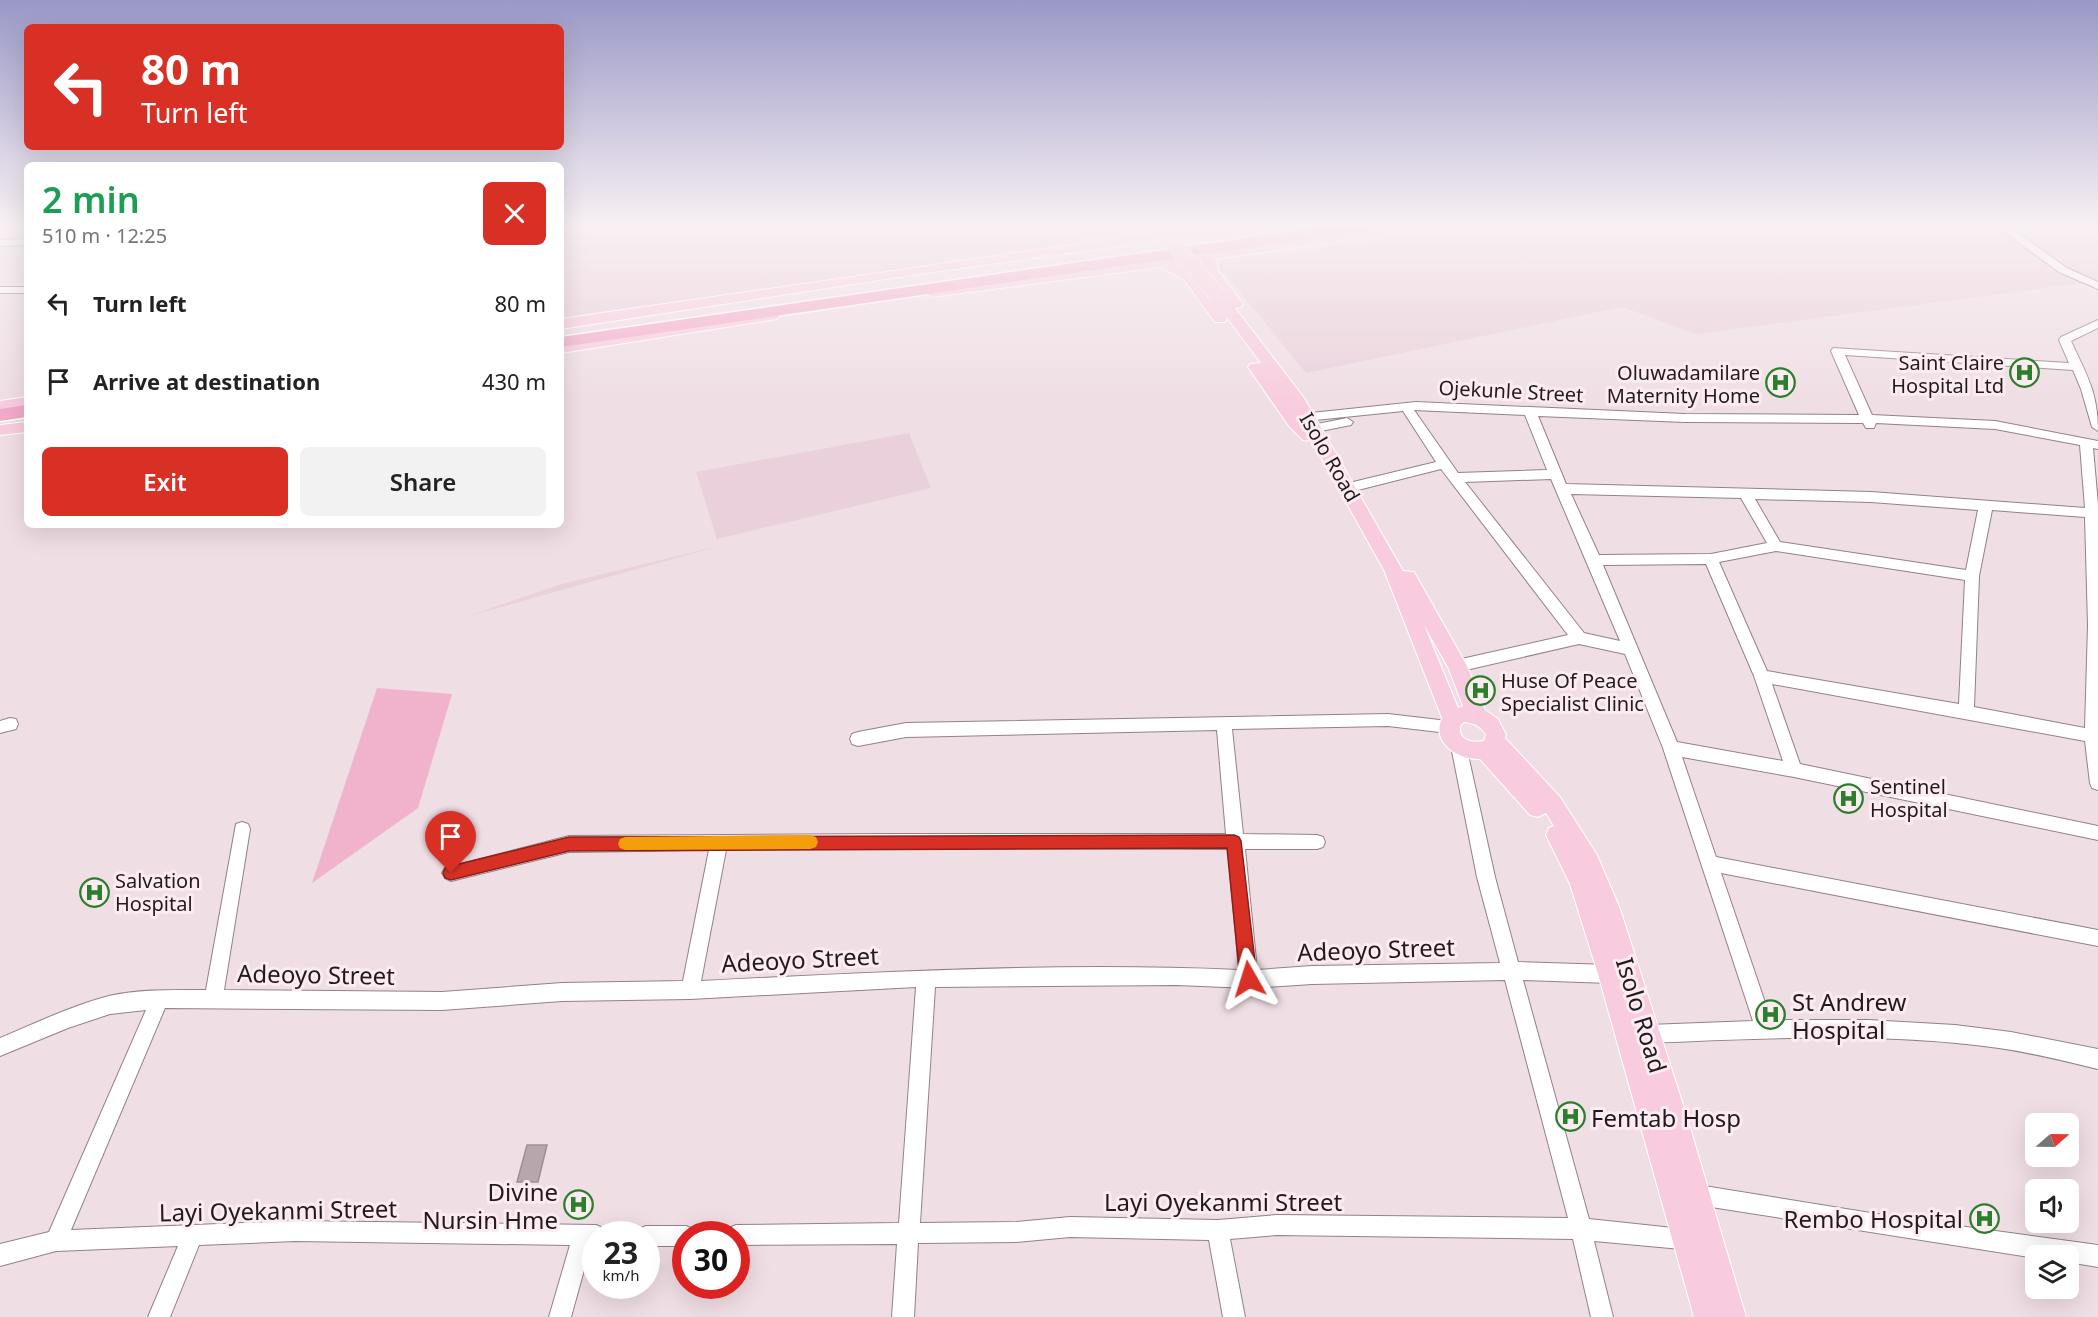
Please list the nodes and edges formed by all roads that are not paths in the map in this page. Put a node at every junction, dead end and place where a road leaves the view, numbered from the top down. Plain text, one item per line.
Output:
1 (811, 286) edge
2 (876, 286) edge
3 (946, 286) edge
4 (981, 286) edge
5 (1196, 286) edge
6 (1210, 286) edge
7 (1223, 286) edge
8 (0, 290) edge
9 (24, 290) edge
10 (564, 324) edge
11 (2098, 324) edge
12 (564, 332) edge
13 (564, 342) edge
14 (564, 348) edge
15 (2077, 367) junction
16 (2092, 390) edge
17 (24, 402) edge
18 (1298, 402) junction
19 (0, 406) edge
20 (24, 411) edge
21 (1409, 412) junction
22 (1531, 414) junction
23 (0, 415) edge
24 (24, 420) edge
25 (1318, 422) junction
26 (1869, 422) junction
27 (0, 424) edge
28 (24, 427) edge
29 (2098, 427) edge
30 (0, 430) edge
31 (2092, 447) edge
32 (1326, 452) junction
33 (1444, 464) junction
34 (1455, 478) junction
35 (1559, 481) junction
36 (1354, 486) junction
37 (1746, 493) junction
38 (1986, 505) junction
39 (2095, 514) edge
40 (1776, 546) junction
41 (1711, 559) junction
42 (1594, 560) junction
43 (1972, 576) junction
44 (1579, 638) junction
45 (1631, 649) junction
46 (1457, 666) junction
47 (1762, 676) junction
48 (1966, 712) junction
49 (1477, 716) junction
50 (1450, 723) junction
51 (1224, 725) junction
52 (2092, 736) junction
53 (858, 738) dead end
54 (1459, 746) junction
55 (1490, 746) junction
56 (1671, 748) junction
57 (1794, 770) junction
58 (2098, 783) edge
59 (242, 830) dead end
60 (2098, 833) edge
61 (1234, 841) junction
62 (1317, 842) dead end
63 (719, 843) junction
64 (1708, 863) junction
65 (451, 873) dead end
66 (2098, 938) edge
67 (1512, 971) junction
68 (1610, 974) junction
69 (926, 978) junction
70 (1249, 979) junction
71 (690, 990) junction
72 (214, 998) junction
73 (160, 999) junction
74 (1765, 1029) junction
75 (1648, 1034) junction
76 (0, 1047) edge
77 (2098, 1059) edge
78 (1673, 1193) junction
79 (1698, 1195) junction
80 (1581, 1229) junction
81 (1218, 1230) junction
82 (909, 1232) junction
83 (582, 1235) edge
84 (750, 1235) edge
85 (192, 1237) junction
86 (1685, 1239) junction
87 (56, 1241) junction
88 (1710, 1242) junction
89 (0, 1255) edge
90 (582, 1255) edge
91 (2098, 1256) edge
92 (159, 1317) edge
93 (560, 1317) edge
94 (903, 1317) edge
95 (1234, 1317) edge
96 (1602, 1317) edge
97 (1708, 1317) edge
98 (1732, 1317) edge

1 - 10 main road
2 - 12 highway
3 - 13 highway
4 - 14 main road
5 - 32 main road
6 - 18 main road, Isolo Road, bridge
7 - 25 main road
8 - 9 street
11 - 15 street
15 - 16 street
15 - 26 street
16 - 29 street
17 - 19 main road
18 - 25 main road
18 - 32 main road, Isolo Road
20 - 23 highway
21 - 22 street, Ojekunle Street
21 - 25 street, Ojekunle Street
21 - 33 street
22 - 25 street, Ojekunle Street
22 - 26 street, Ojekunle Street
22 - 35 street
24 - 27 highway
25 - 36 main road
26 - 31 street, Ojekunle Street
28 - 30 main road
31 - 39 street
32 - 50 main road, Isolo Road
33 - 34 street
33 - 36 street
34 - 35 street
34 - 44 street
35 - 37 street
35 - 42 street
36 - 46 main road
37 - 38 street
37 - 40 street
38 - 39 street
38 - 43 street
39 - 52 street
40 - 41 street
40 - 43 street
41 - 42 street
41 - 47 street
42 - 45 street
43 - 48 street
44 - 45 street
44 - 46 street
45 - 56 street
46 - 49 main road
47 - 48 street
47 - 57 street
48 - 52 street
49 - 50 main road
49 - 55 main road
50 - 51 street
50 - 54 main road
51 - 53 street
51 - 61 street
52 - 58 street
54 - 55 main road
54 - 67 street
55 - 68 main road, Isolo Road
55 - 75 main road, Isolo Road
56 - 57 street
56 - 64 street
57 - 60 street
59 - 72 street
61 - 62 street
61 - 63 street
61 - 70 street
63 - 65 street
63 - 71 street
64 - 66 street
64 - 74 street
67 - 68 street, Adeoyo Street
67 - 70 street, Adeoyo Street
67 - 80 street
68 - 78 main road, Isolo Road
69 - 70 street, Adeoyo Street
69 - 71 street, Adeoyo Street
69 - 82 street
71 - 72 street, Adeoyo Street
72 - 73 street, Adeoyo Street
73 - 76 street, Adeoyo Street
73 - 87 street
74 - 75 street
74 - 77 street
75 - 79 main road, Isolo Road
78 - 79 street
78 - 86 main road, Isolo Road
79 - 88 main road, Isolo Road
79 - 91 street
80 - 81 street, Layi Oyekanmi Street
80 - 86 street, Layi Oyekanmi Street
80 - 96 street
81 - 82 street, Layi Oyekanmi Street
81 - 95 street
82 - 84 street, Layi Oyekanmi Street
82 - 94 street
83 - 85 street, Layi Oyekanmi Street
85 - 87 street, Layi Oyekanmi Street
85 - 92 street
86 - 88 street, Layi Oyekanmi Street
86 - 97 main road, Isolo Road
87 - 89 street, Layi Oyekanmi Street
88 - 98 main road, Isolo Road
90 - 93 street

